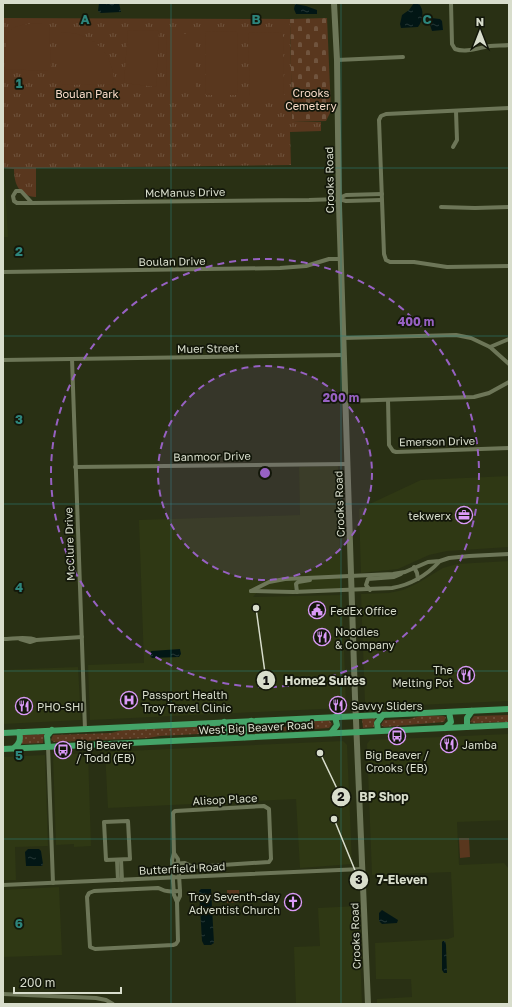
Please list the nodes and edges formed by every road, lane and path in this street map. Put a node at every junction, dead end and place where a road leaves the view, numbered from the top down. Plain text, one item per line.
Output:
1 (334, 3) edge
2 (451, 3) edge
3 (509, 45) edge
4 (403, 58) dead end
5 (336, 60) junction
6 (509, 108) edge
7 (456, 111) junction
8 (453, 148) dead end
9 (382, 194) junction
10 (339, 199) junction
11 (382, 200) junction
12 (32, 203) dead end
13 (441, 207) dead end
14 (509, 207) edge
15 (341, 259) junction
16 (509, 266) edge
17 (3, 272) edge
18 (343, 338) junction
19 (509, 338) edge
20 (490, 347) junction
21 (344, 355) junction
22 (72, 359) junction
23 (3, 360) edge
24 (509, 364) edge
25 (509, 382) edge
26 (388, 400) junction
27 (346, 402) junction
28 (509, 448) edge
29 (348, 464) junction
30 (75, 466) junction
31 (509, 554) edge
32 (440, 561) junction
33 (414, 567) junction
34 (405, 572) junction
35 (351, 577) junction
36 (314, 578) junction
37 (418, 579) junction
38 (269, 582) junction
39 (370, 590) junction
40 (352, 591) junction
41 (270, 592) junction
42 (297, 592) junction
43 (82, 637) junction
44 (3, 640) edge
45 (509, 710) edge
46 (472, 711) junction
47 (450, 712) junction
48 (383, 715) junction
49 (356, 716) junction
50 (335, 717) junction
51 (251, 721) junction
52 (224, 722) junction
53 (509, 725) edge
54 (467, 727) junction
55 (445, 728) junction
56 (85, 729) junction
57 (52, 730) junction
58 (378, 731) junction
59 (3, 732) edge
60 (19, 732) junction
61 (356, 732) junction
62 (331, 733) junction
63 (245, 737) junction
64 (221, 738) junction
65 (48, 746) junction
66 (14, 748) junction
67 (3, 749) edge
68 (174, 853) junction
69 (119, 860) junction
70 (178, 863) junction
71 (172, 864) junction
72 (362, 869) junction
73 (173, 877) junction
74 (179, 877) junction
75 (120, 880) junction
76 (53, 883) junction
77 (3, 885) edge
78 (180, 891) junction
79 (173, 892) junction
80 (177, 902) junction
81 (3, 994) edge
82 (113, 1004) edge
83 (368, 1004) edge

1 - 5 main road, Crooks Road
2 - 3 street
4 - 5 street
5 - 10 main road, Crooks Road
6 - 7 street
7 - 8 street
7 - 9 street
9 - 10 street
9 - 11 street
10 - 11 street
10 - 12 street, McManus Drive
10 - 15 main road, Crooks Road
11 - 16 street
13 - 14 street
15 - 17 street, Boulan Drive
15 - 18 main road, Crooks Road
18 - 20 street
18 - 21 main road, Crooks Road
19 - 20 street
20 - 24 street
21 - 22 street, Muer Street
21 - 27 main road, Crooks Road
22 - 23 street, Muer Street
22 - 30 street, McClure Drive
25 - 26 street
26 - 27 street
26 - 28 street, Emerson Drive
27 - 29 main road, Crooks Road
29 - 30 street, Banmoor Drive
29 - 35 main road, Crooks Road
30 - 43 street, McClure Drive
31 - 32 street
32 - 33 street
32 - 37 street
33 - 34 street
33 - 37 street
34 - 35 street
34 - 39 street
35 - 36 street
35 - 40 main road, Crooks Road
36 - 38 street
36 - 42 street
37 - 39 street
38 - 41 street
38 - 41 street
39 - 40 street
40 - 42 street
40 - 49 main road, Crooks Road
41 - 42 street
43 - 44 street
43 - 56 street, McClure Drive
45 - 46 main road, West Big Beaver Road
46 - 47 main road, West Big Beaver Road
46 - 54 main road
47 - 48 main road, West Big Beaver Road
47 - 55 main road
48 - 49 main road, West Big Beaver Road
48 - 58 main road
49 - 50 main road, West Big Beaver Road
49 - 61 main road, Crooks Road
50 - 51 main road, West Big Beaver Road
50 - 62 main road
51 - 52 main road, West Big Beaver Road
51 - 63 main road
52 - 56 main road, West Big Beaver Road
52 - 64 main road
53 - 54 main road, West Big Beaver Road
54 - 55 main road, West Big Beaver Road
55 - 58 main road, West Big Beaver Road
56 - 57 main road, West Big Beaver Road
57 - 60 main road, West Big Beaver Road
57 - 65 main road
58 - 61 main road, West Big Beaver Road
59 - 60 main road, West Big Beaver Road
60 - 66 main road
61 - 62 main road, West Big Beaver Road
61 - 72 main road, Crooks Road
62 - 63 main road, West Big Beaver Road
63 - 64 main road, West Big Beaver Road
64 - 65 main road, West Big Beaver Road
65 - 66 main road, West Big Beaver Road
65 - 76 street
66 - 67 main road, West Big Beaver Road
68 - 70 street, Alisop Place
68 - 70 street, Alisop Place
68 - 71 street, Alisop Place
69 - 69 street
69 - 75 street
70 - 71 street, Alisop Place
70 - 74 street, Alisop Place
71 - 73 street, Alisop Place
72 - 74 street, Butterfield Road
72 - 83 main road, Crooks Road
73 - 74 street, Butterfield Road
73 - 75 street, Butterfield Road
73 - 79 street, Alisop Place
74 - 78 street, Alisop Place
75 - 76 street, Butterfield Road
76 - 77 street, Butterfield Road
78 - 79 street
78 - 80 street, Alisop Place
79 - 80 street
79 - 80 street
81 - 82 street

